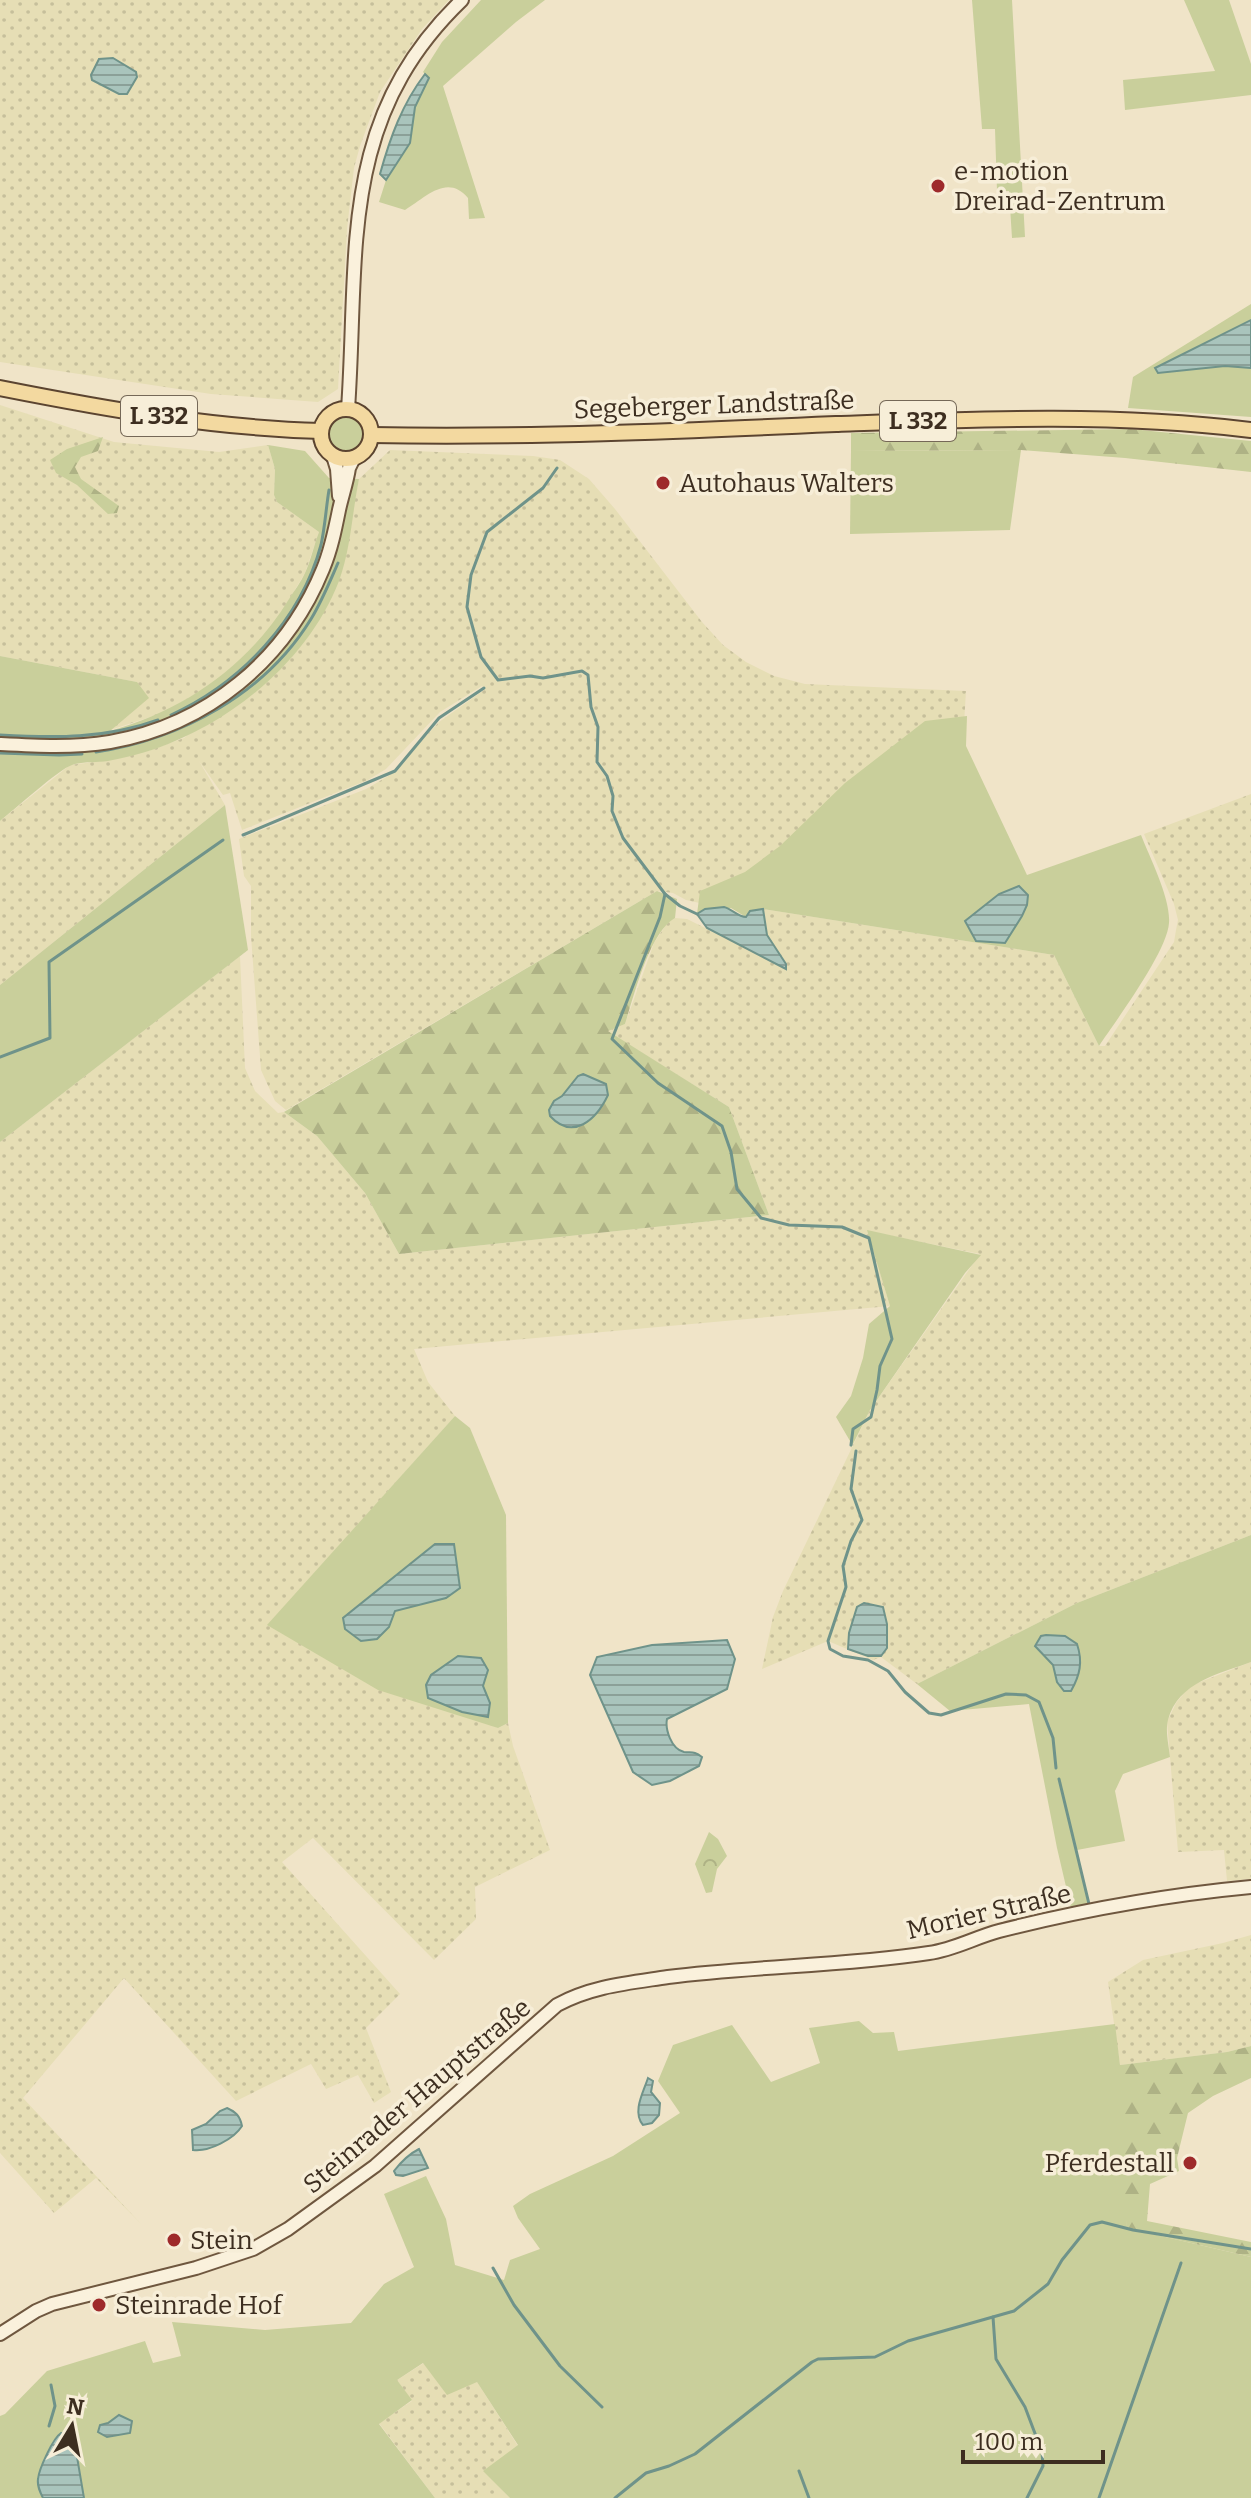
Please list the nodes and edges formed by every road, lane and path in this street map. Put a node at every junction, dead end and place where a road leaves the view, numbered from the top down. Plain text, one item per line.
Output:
1 (462, 0) edge
2 (0, 388) edge
3 (348, 409) junction
4 (1251, 430) edge
5 (321, 431) junction
6 (371, 435) junction
7 (333, 456) junction
8 (354, 458) junction
9 (339, 508) junction
10 (0, 744) edge
11 (1251, 1887) edge
12 (736, 1970) joint
13 (0, 2334) edge

1 - 3 main road
2 - 5 main road, L 332
3 - 5 main road
3 - 6 main road
4 - 6 main road, Segeberger Landstraße / L 332
5 - 7 main road
6 - 8 main road
7 - 8 main road
7 - 9 main road
8 - 9 main road
9 - 10 main road
11 - 12 main road, Morier Straße
12 - 13 main road, Steinrader Hauptstraße

